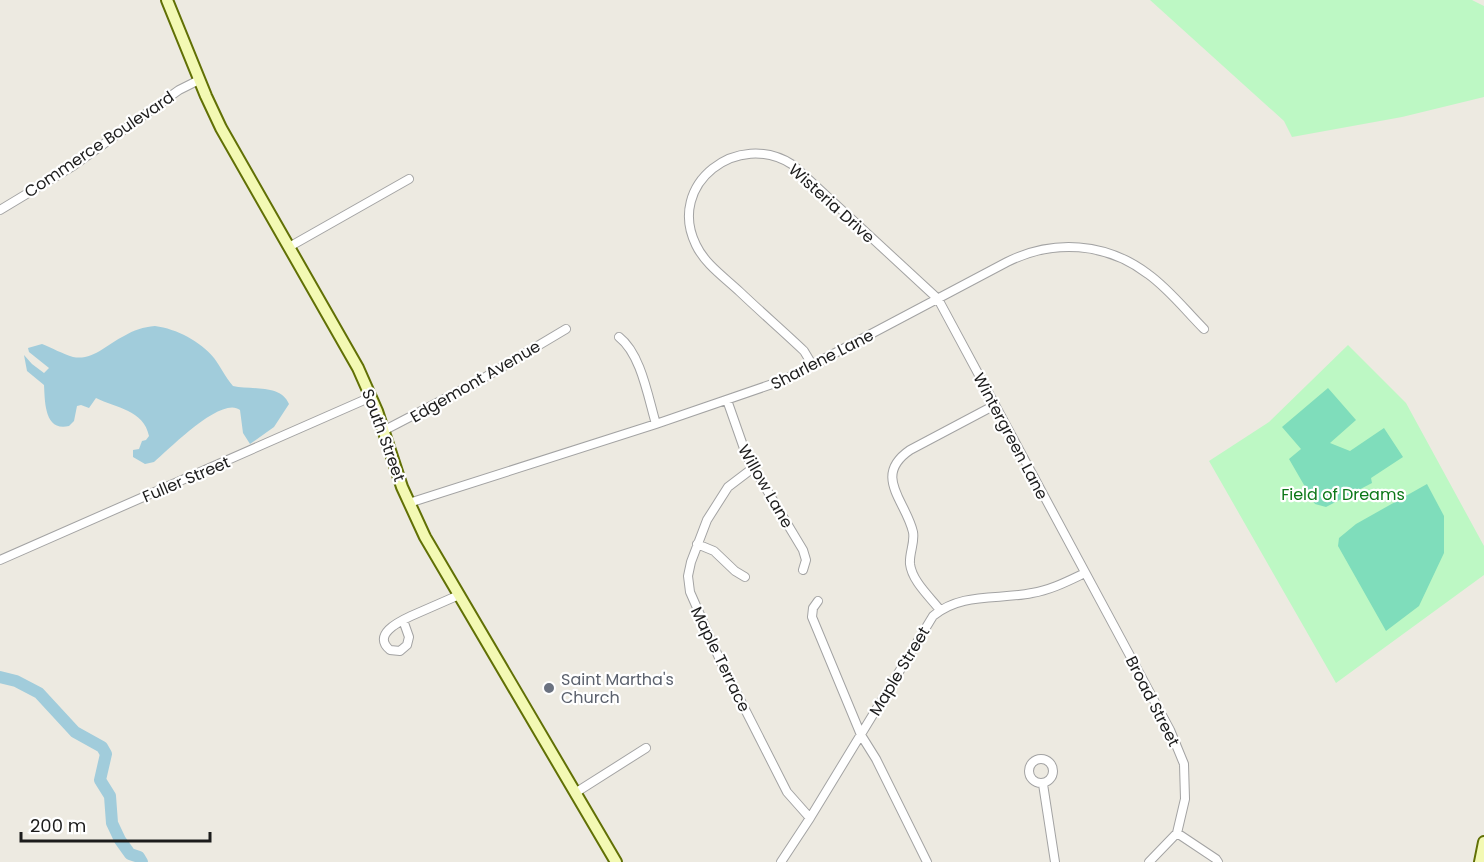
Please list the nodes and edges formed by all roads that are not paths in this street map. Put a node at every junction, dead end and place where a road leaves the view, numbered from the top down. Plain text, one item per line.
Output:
1 (167, 0) edge
2 (199, 80) junction
3 (409, 179) dead end
4 (0, 210) edge
5 (288, 247) junction
6 (938, 299) junction
7 (566, 329) dead end
8 (1204, 329) dead end
9 (619, 337) dead end
10 (813, 366) junction
11 (371, 398) junction
12 (727, 400) junction
13 (995, 405) junction
14 (656, 424) junction
15 (383, 431) junction
16 (753, 468) junction
17 (408, 503) junction
18 (697, 544) junction
19 (0, 560) edge
20 (803, 570) dead end
21 (1085, 573) junction
22 (745, 577) dead end
23 (459, 595) junction
24 (818, 601) dead end
25 (939, 610) junction
26 (403, 620) junction
27 (861, 735) junction
28 (646, 748) dead end
29 (1043, 784) dead end
30 (575, 793) junction
31 (810, 818) junction
32 (1177, 833) junction
33 (1484, 842) edge
34 (616, 862) edge
35 (781, 862) edge
36 (927, 862) edge
37 (1055, 862) edge
38 (1149, 862) edge
39 (1218, 862) edge
40 (1480, 862) edge

1 - 2 main road, South Street
2 - 4 street, Commerce Boulevard
2 - 5 main road, South Street
3 - 5 street
5 - 11 main road, South Street
6 - 8 street, Sharlene Lane
6 - 10 street, Sharlene Lane
6 - 10 street, Wisteria Drive
6 - 13 street, Wintergreen Lane
7 - 15 street, Edgemont Avenue
9 - 14 street
10 - 12 street, Sharlene Lane
11 - 15 main road, South Street
11 - 19 street, Fuller Street
12 - 14 street, Sharlene Lane
12 - 16 street, Willow Lane
13 - 21 street, Wintergreen Lane
13 - 25 street
14 - 17 street, Sharlene Lane
15 - 17 main road, South Street
16 - 18 street, Maple Terrace
16 - 20 street, Willow Lane
17 - 23 main road, South Street
18 - 22 street
18 - 31 street, Maple Terrace
21 - 25 street, Maple Street
21 - 32 street, Broad Street
23 - 26 street
23 - 30 main road, South Street
24 - 27 street
25 - 27 street, Maple Street
26 - 26 street
27 - 31 street, Maple Street
27 - 36 street
28 - 30 street
29 - 37 street
30 - 34 main road, South Street
31 - 35 street, Maple Street
32 - 38 street
32 - 39 street
33 - 40 main road

